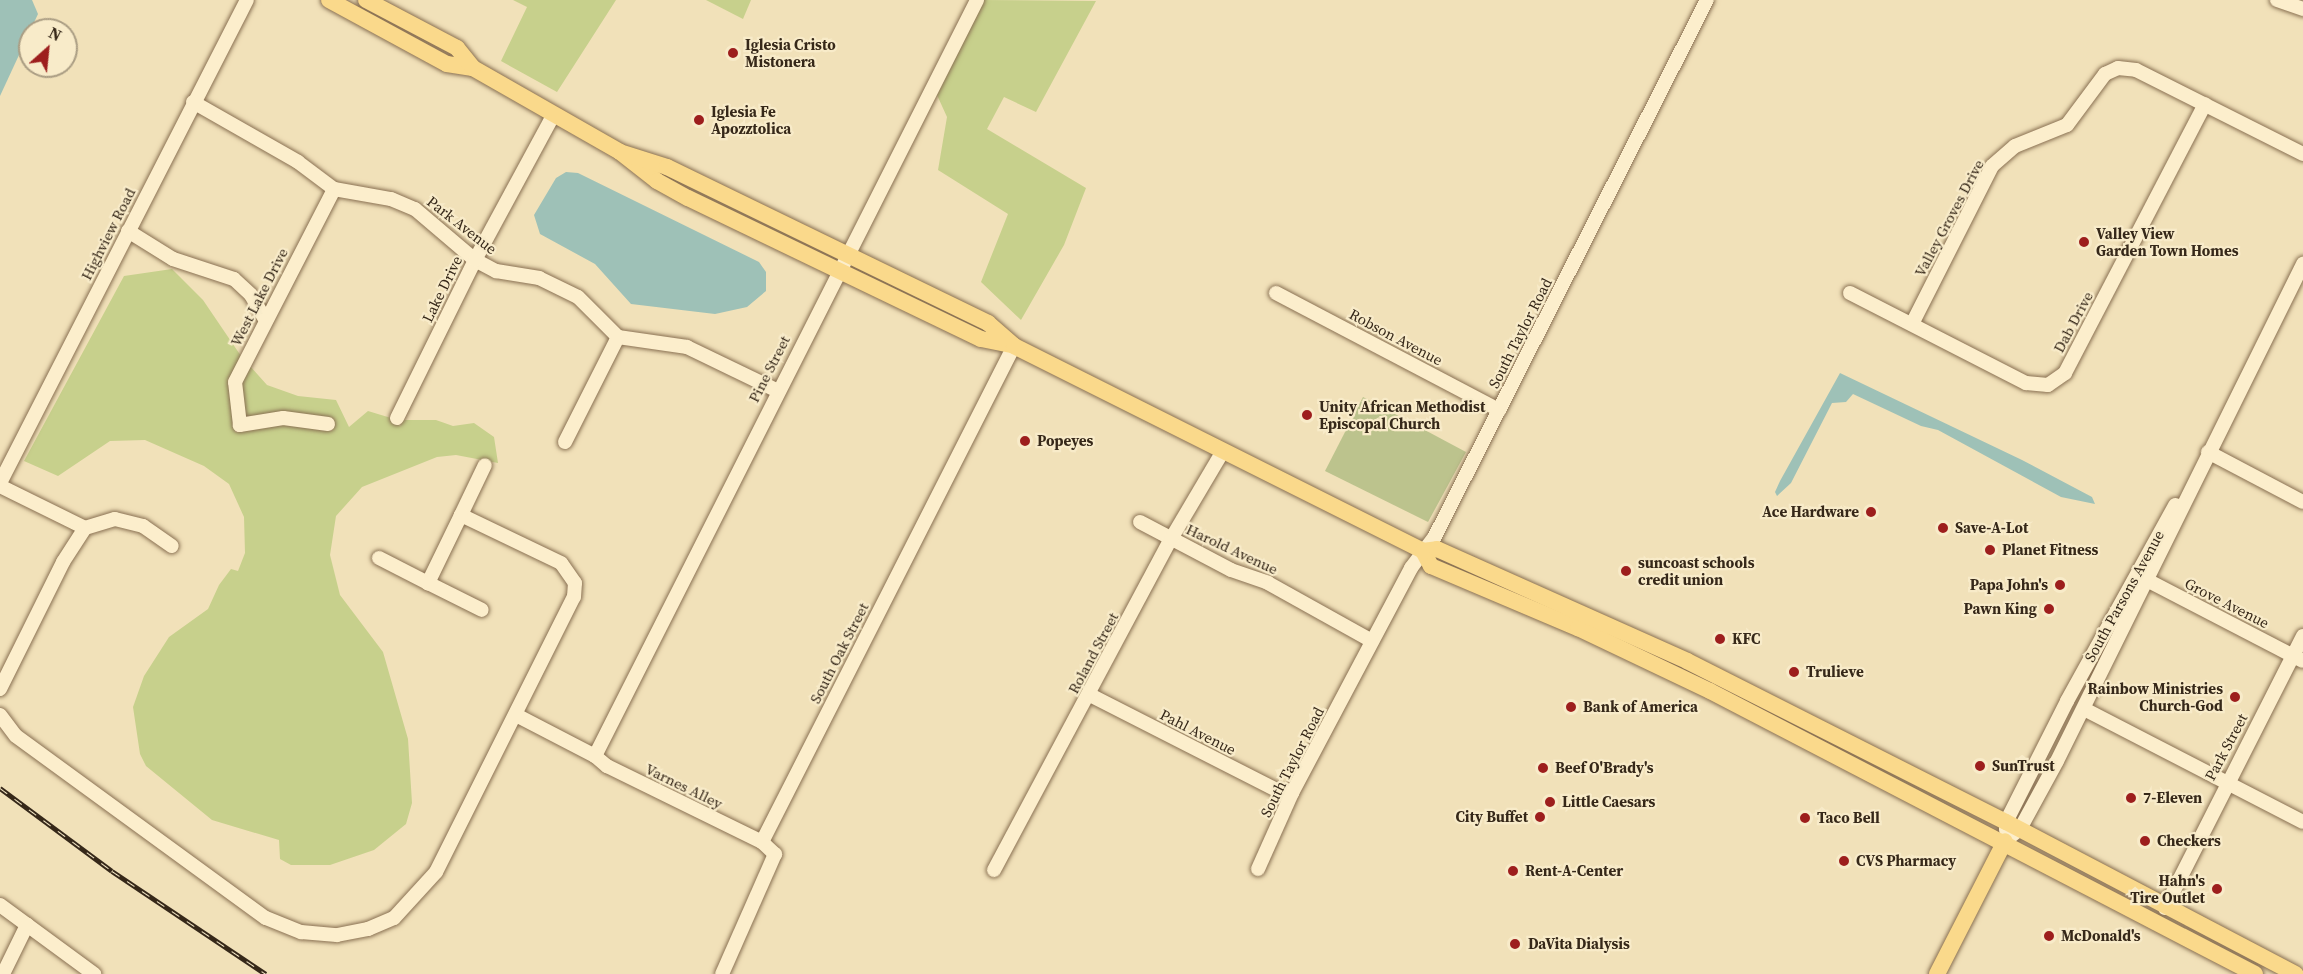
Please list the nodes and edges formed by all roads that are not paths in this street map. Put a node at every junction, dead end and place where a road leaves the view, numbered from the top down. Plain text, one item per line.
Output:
1 (247, 0) edge
2 (329, 0) edge
3 (366, 0) edge
4 (976, 0) edge
5 (1707, 0) edge
6 (2277, 0) edge
7 (2303, 9) edge
8 (473, 68) junction
9 (193, 102) junction
10 (2205, 104) junction
11 (554, 114) junction
12 (620, 152) junction
13 (2303, 154) edge
14 (334, 189) junction
15 (128, 231) junction
16 (847, 252) junction
17 (475, 260) junction
18 (2303, 264) edge
19 (839, 268) junction
20 (1276, 293) dead end
21 (1850, 293) dead end
22 (265, 319) junction
23 (1912, 324) junction
24 (618, 337) junction
25 (1014, 346) junction
26 (776, 390) junction
27 (1499, 410) junction
28 (398, 418) dead end
29 (328, 424) dead end
30 (565, 442) dead end
31 (1223, 451) junction
32 (2208, 452) junction
33 (485, 465) dead end
34 (0, 484) edge
35 (2303, 502) edge
36 (461, 515) junction
37 (1140, 522) dead end
38 (85, 528) junction
39 (1172, 539) junction
40 (172, 546) dead end
41 (1423, 551) junction
42 (380, 558) dead end
43 (2142, 577) junction
44 (428, 583) junction
45 (482, 610) dead end
46 (2303, 636) edge
47 (1372, 641) junction
48 (2298, 658) edge
49 (0, 689) edge
50 (1090, 695) junction
51 (2084, 708) junction
52 (0, 715) edge
53 (516, 715) junction
54 (595, 756) junction
55 (2226, 783) junction
56 (1292, 794) junction
57 (2303, 822) edge
58 (2013, 825) junction
59 (2005, 841) junction
60 (762, 842) junction
61 (1258, 869) dead end
62 (994, 870) dead end
63 (0, 905) edge
64 (2165, 908) junction
65 (27, 925) junction
66 (3, 974) edge
67 (93, 974) edge
68 (722, 974) edge
69 (1937, 974) edge
70 (2255, 974) edge
71 (2296, 974) edge

1 - 9 street, Highview Road
2 - 8 main road
3 - 8 main road
4 - 16 street, Pine Street
5 - 27 street, South Taylor Road
6 - 7 street
8 - 11 main road
9 - 14 street, Park Avenue
9 - 15 street, Highview Road
10 - 13 street, Valley Groves Drive
10 - 23 street, Valley Groves Drive
10 - 23 street, Dab Drive
11 - 12 main road
11 - 17 street, Lake Drive
12 - 16 main road
12 - 19 main road
14 - 17 street, Park Avenue
14 - 22 street, West Lake Drive
15 - 22 street
15 - 34 street, Highview Road
16 - 19 street, Pine Street
16 - 25 main road
17 - 24 street, Park Avenue
17 - 28 street, Lake Drive
18 - 32 street, South Parsons Avenue
19 - 25 main road
19 - 26 street, Pine Street
20 - 27 street, Robson Avenue
21 - 23 street, Dab Drive
22 - 29 street, West Lake Drive
24 - 26 street
24 - 30 street
25 - 31 main road
25 - 60 street, South Oak Street
26 - 54 street, Pine Street
27 - 41 street, South Taylor Road
31 - 39 street, Roland Street
31 - 41 main road
32 - 35 street
32 - 43 street, South Parsons Avenue
33 - 36 street
34 - 38 street
36 - 44 street
36 - 53 street
37 - 39 street, Harold Avenue
38 - 40 street
38 - 49 street
39 - 47 street, Harold Avenue
39 - 50 street, Roland Street
41 - 47 street, South Taylor Road
41 - 58 main road
41 - 59 main road
42 - 44 street
43 - 48 street, Grove Avenue
43 - 51 street, South Parsons Avenue
43 - 58 street, South Parsons Avenue
44 - 45 street
46 - 48 street, Park Street
47 - 56 street, South Taylor Road
48 - 55 street, Park Street
50 - 56 street, Pahl Avenue
50 - 62 street, Roland Street
51 - 55 street
51 - 58 street, South Parsons Avenue
52 - 53 street
53 - 54 street, Varnes Alley
54 - 60 street, Varnes Alley
55 - 57 street
55 - 64 street, Park Street
56 - 61 street, South Taylor Road
58 - 59 street, South Parsons Avenue
58 - 64 main road
59 - 69 main road, South Parsons Avenue
59 - 70 main road
60 - 68 street
63 - 65 street
64 - 71 main road
65 - 66 street
65 - 67 street

